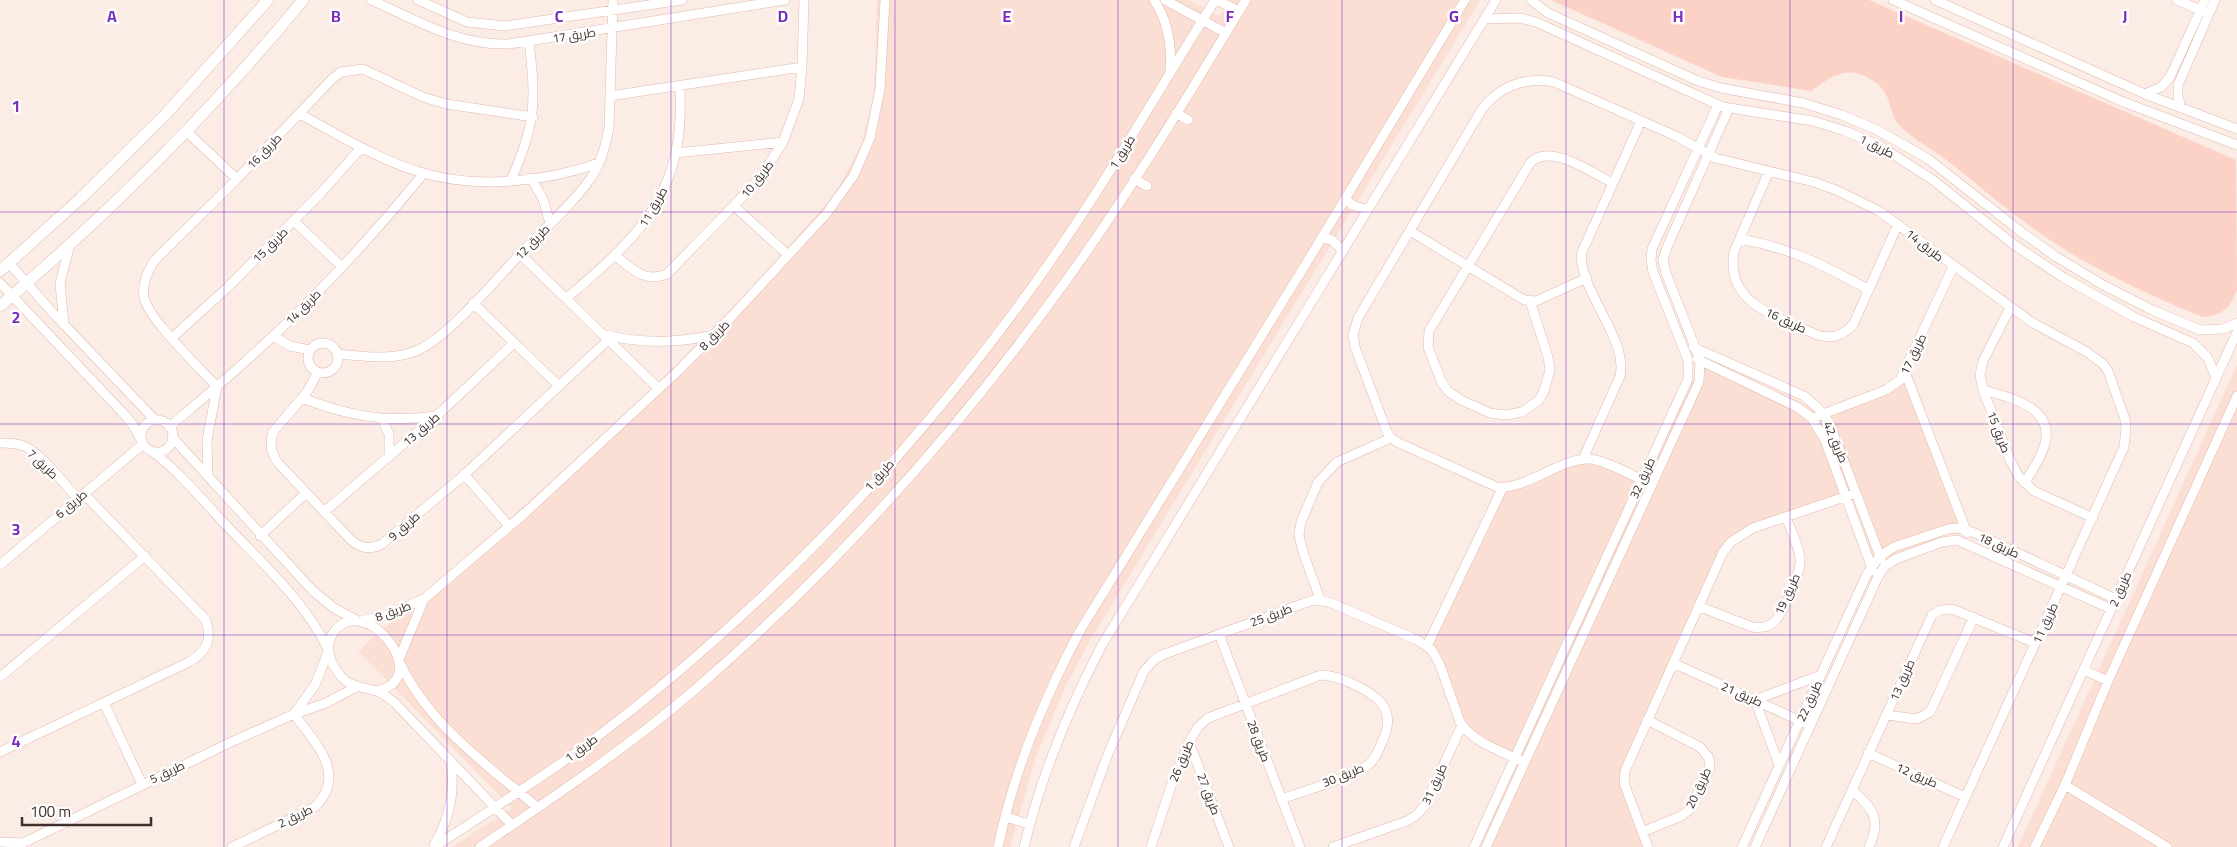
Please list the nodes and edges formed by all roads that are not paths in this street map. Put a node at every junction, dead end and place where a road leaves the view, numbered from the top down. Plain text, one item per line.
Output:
1 (268, 0) edge
2 (303, 0) edge
3 (371, 0) edge
4 (418, 0) edge
5 (613, 0) edge
6 (682, 0) edge
7 (785, 0) edge
8 (804, 0) edge
9 (885, 0) edge
10 (1154, 0) edge
11 (1165, 0) edge
12 (1215, 0) edge
13 (1246, 0) edge
14 (1465, 0) edge
15 (1496, 0) edge
16 (1531, 0) edge
17 (1893, 0) edge
18 (1935, 0) edge
19 (2177, 0) edge
20 (2205, 0) edge
21 (2215, 0) edge
22 (2200, 10) junction
23 (1239, 11) junction
24 (613, 12) junction
25 (2209, 14) junction
26 (1485, 19) junction
27 (1202, 20) junction
28 (612, 29) junction
29 (1226, 33) junction
30 (529, 42) junction
31 (802, 68) junction
32 (2093, 71) junction
33 (1170, 74) junction
34 (680, 86) junction
35 (2086, 86) junction
36 (2145, 94) junction
37 (610, 96) junction
38 (1718, 105) junction
39 (1729, 108) junction
40 (2181, 108) junction
41 (1176, 113) junction
42 (300, 114) junction
43 (533, 117) junction
44 (1188, 120) dead end
45 (1641, 121) junction
46 (2237, 129) edge
47 (186, 131) junction
48 (783, 142) junction
49 (2237, 144) edge
50 (361, 148) junction
51 (1698, 148) junction
52 (676, 153) junction
53 (1708, 155) junction
54 (599, 163) junction
55 (1769, 171) junction
56 (424, 173) junction
57 (531, 178) junction
58 (237, 179) junction
59 (1134, 179) junction
60 (511, 180) junction
61 (1613, 183) junction
62 (1147, 186) dead end
63 (1345, 198) junction
64 (734, 206) junction
65 (1368, 210) junction
66 (294, 221) junction
67 (550, 223) junction
68 (1898, 224) junction
69 (1410, 231) junction
70 (1322, 238) junction
71 (1740, 239) junction
72 (70, 243) junction
73 (1343, 251) junction
74 (520, 254) junction
75 (616, 256) junction
76 (788, 256) junction
77 (9, 263) junction
78 (1467, 266) junction
79 (342, 267) junction
80 (1953, 267) junction
81 (0, 271) edge
82 (1587, 278) junction
83 (0, 283) edge
84 (26, 283) junction
85 (1869, 290) junction
86 (12, 296) junction
87 (567, 298) junction
88 (1530, 301) junction
89 (473, 303) junction
90 (0, 306) edge
91 (2010, 308) junction
92 (2237, 324) edge
93 (64, 325) junction
94 (2237, 332) edge
95 (714, 334) junction
96 (273, 336) junction
97 (173, 337) junction
98 (608, 337) junction
99 (1680, 340) junction
100 (514, 343) junction
101 (1696, 348) junction
102 (310, 350) junction
103 (1685, 353) junction
104 (337, 354) junction
105 (1700, 360) junction
106 (318, 372) junction
107 (1905, 372) junction
108 (2216, 378) junction
109 (559, 386) junction
110 (216, 387) junction
111 (660, 389) junction
112 (1983, 390) junction
113 (2117, 396) joint
114 (2237, 396) edge
115 (302, 398) junction
116 (1824, 414) junction
117 (437, 416) junction
118 (1812, 418) junction
119 (382, 419) junction
120 (155, 420) junction
121 (170, 427) junction
122 (172, 437) junction
123 (1391, 438) junction
124 (142, 442) junction
125 (0, 443) edge
126 (153, 452) junction
127 (389, 458) junction
128 (1583, 460) junction
129 (464, 474) junction
130 (208, 476) junction
131 (1641, 480) junction
132 (2025, 483) junction
133 (1652, 485) junction
134 (1503, 487) junction
135 (306, 493) junction
136 (1856, 493) junction
137 (81, 496) junction
138 (1845, 496) junction
139 (324, 512) junction
140 (1786, 516) junction
141 (2092, 518) junction
142 (509, 526) junction
143 (1966, 530) junction
144 (260, 536) junction
145 (1971, 545) junction
146 (145, 556) junction
147 (1880, 556) junction
148 (0, 565) edge
149 (1871, 567) junction
150 (1884, 567) junction
151 (2066, 576) junction
152 (1877, 579) junction
153 (2061, 587) junction
154 (424, 599) junction
155 (1320, 599) junction
156 (2116, 599) junction
157 (1698, 606) junction
158 (2111, 609) junction
159 (1974, 618) junction
160 (360, 621) junction
161 (1219, 634) junction
162 (2035, 643) junction
163 (1427, 646) junction
164 (328, 650) junction
165 (399, 660) junction
166 (1672, 664) junction
167 (2084, 670) junction
168 (1821, 674) junction
169 (0, 677) edge
170 (2108, 681) junction
171 (356, 687) junction
172 (376, 691) junction
173 (1755, 700) junction
174 (104, 703) junction
175 (1245, 703) junction
176 (294, 714) junction
177 (1886, 715) junction
178 (1647, 720) junction
179 (1800, 720) junction
180 (1462, 725) junction
181 (1811, 726) junction
182 (1189, 742) junction
183 (0, 752) edge
184 (1868, 753) junction
185 (1515, 758) junction
186 (451, 762) junction
187 (1524, 762) junction
188 (1779, 765) junction
189 (142, 784) junction
190 (2064, 785) junction
191 (1852, 790) junction
192 (519, 792) junction
193 (1965, 797) junction
194 (1281, 799) junction
195 (495, 807) junction
196 (538, 808) junction
197 (1005, 817) junction
198 (1029, 824) junction
199 (512, 825) junction
200 (1642, 832) junction
201 (0, 842) edge
202 (19, 845) edge
203 (232, 847) edge
204 (433, 847) edge
205 (480, 847) edge
206 (998, 847) edge
207 (1024, 847) edge
208 (1074, 847) edge
209 (1151, 847) edge
210 (1229, 847) edge
211 (1300, 847) edge
212 (1333, 847) edge
213 (1474, 847) edge
214 (1486, 847) edge
215 (1648, 847) edge
216 (1742, 847) edge
217 (1755, 847) edge
218 (1826, 847) edge
219 (1869, 847) edge
220 (1943, 847) edge
221 (2003, 847) edge
222 (2035, 847) edge
223 (2167, 847) edge

1 - 77 street
2 - 47 street
3 - 30 street, طريق 17
4 - 24 street, طريق 17
5 - 24 street, طريق 12
6 - 24 street, طريق 17
7 - 28 street, طريق 17
8 - 31 street, طريق 10
9 - 76 street, طريق 8
10 - 33 street
11 - 27 street
12 - 23 street
12 - 27 street, طريق 1
13 - 23 street, طريق 1
14 - 63 street
15 - 26 street
16 - 92 street, طريق 1
17 - 35 street
18 - 32 street
19 - 22 street
20 - 22 street
21 - 25 street
22 - 25 street
22 - 36 street
23 - 29 street, طريق 1
24 - 28 street, طريق 12
25 - 40 street
26 - 38 street, طريق 1
26 - 65 street
27 - 29 street
27 - 33 street, طريق 1
28 - 30 street, طريق 17
28 - 37 street, طريق 12
29 - 41 street, طريق 1
30 - 43 street
31 - 34 street
31 - 48 street, طريق 10
32 - 35 street
32 - 36 street
33 - 192 street, طريق 1
34 - 37 street
34 - 52 street, طريق 11
35 - 49 street
36 - 40 street
37 - 54 street, طريق 12
38 - 39 street, طريق 1
38 - 51 street, طريق 32
39 - 53 street, طريق 32
39 - 108 street, طريق 1
40 - 46 street
41 - 44 street
41 - 59 street, طريق 1
42 - 43 street, طريق 16
42 - 50 street
42 - 58 street, طريق 16
43 - 60 street
45 - 51 street, طريق 14
45 - 61 street
45 - 69 street, طريق 14
47 - 58 street
47 - 72 street
48 - 52 street
48 - 64 street, طريق 10
50 - 56 street
50 - 66 street, طريق 15
51 - 53 street, طريق 14
51 - 99 street, طريق 32
52 - 75 street, طريق 11
53 - 55 street, طريق 14
53 - 101 street, طريق 32
54 - 57 street
54 - 67 street, طريق 12
55 - 68 street, طريق 14
55 - 71 street, طريق 16
56 - 60 street
56 - 79 street, طريق 14
57 - 60 street
57 - 67 street
58 - 97 street, طريق 16
59 - 62 street
59 - 196 street, طريق 1
61 - 78 street
61 - 82 street
63 - 65 street
63 - 70 street
64 - 75 street, طريق 10
64 - 76 street
65 - 73 street
66 - 79 street
66 - 97 street, طريق 15
67 - 74 street, طريق 12
68 - 80 street, طريق 14
68 - 85 street, طريق 16
69 - 78 street
69 - 123 street, طريق 14
70 - 73 street
70 - 197 street
71 - 85 street
71 - 85 street, طريق 16
72 - 84 street
72 - 93 street
73 - 198 street
74 - 87 street
74 - 89 street, طريق 12
75 - 87 street, طريق 11
76 - 95 street, طريق 8
77 - 81 street
77 - 84 street
78 - 88 street
78 - 88 street
79 - 96 street, طريق 14
80 - 91 street, طريق 14
80 - 107 street, طريق 17
82 - 88 street
82 - 128 street
83 - 86 street
84 - 86 street
84 - 93 street
86 - 90 street
86 - 124 street
87 - 98 street
89 - 100 street
89 - 104 street, طريق 12
91 - 112 street, طريق 15
91 - 113 street, طريق 14
93 - 120 street
94 - 108 street, طريق 2
95 - 98 street
95 - 111 street, طريق 8
96 - 102 street
96 - 110 street, طريق 14
97 - 110 street, طريق 16
98 - 109 street, طريق 9
98 - 111 street
99 - 101 street, طريق 42
99 - 103 street, طريق 32
100 - 109 street
100 - 117 street, طريق 13
101 - 105 street, طريق 32
101 - 116 street, طريق 42
102 - 104 street
102 - 106 street
103 - 105 street, طريق 42
103 - 131 street, طريق 32
104 - 106 street
105 - 118 street, طريق 42
105 - 133 street, طريق 32
106 - 115 street, طريق 9
107 - 116 street, طريق 17
107 - 143 street
108 - 156 street, طريق 2
109 - 129 street, طريق 9
110 - 121 street, طريق 14
110 - 130 street
111 - 142 street, طريق 8
112 - 132 street, طريق 15
112 - 132 street
113 - 141 street, طريق 11
114 - 170 street
115 - 119 street
115 - 135 street, طريق 9
116 - 118 street, طريق 17
116 - 136 street, طريق 42
117 - 119 street
117 - 127 street, طريق 13
118 - 138 street, طريق 42
119 - 127 street
120 - 121 street
120 - 124 street
121 - 122 street
122 - 126 street
122 - 130 street
123 - 134 street
123 - 155 street
124 - 126 street
124 - 137 street, طريق 6
125 - 137 street, طريق 7
126 - 164 street
127 - 139 street, طريق 13
128 - 131 street
128 - 134 street
129 - 139 street, طريق 9
129 - 142 street
130 - 144 street
131 - 133 street
131 - 185 street, طريق 32
132 - 141 street, طريق 15
133 - 187 street, طريق 32
134 - 163 street
135 - 139 street, طريق 9
135 - 144 street
136 - 138 street
136 - 147 street, طريق 42
137 - 146 street, طريق 7
137 - 148 street, طريق 6
138 - 140 street
138 - 149 street, طريق 42
140 - 157 street
140 - 157 street, طريق 19
141 - 151 street, طريق 11
142 - 154 street, طريق 8
143 - 145 street
143 - 147 street, طريق 18
143 - 151 street, طريق 18
144 - 160 street
145 - 150 street, طريق 18
145 - 153 street, طريق 18
146 - 169 street
146 - 174 street, طريق 7
147 - 149 street, طريق 22
147 - 150 street, طريق 42
149 - 152 street, طريق 42
149 - 168 street, طريق 22
150 - 152 street, طريق 22
151 - 153 street, طريق 11
151 - 156 street, طريق 18
152 - 181 street, طريق 22
153 - 158 street, طريق 18
153 - 162 street, طريق 11
154 - 160 street, طريق 8
154 - 165 street, طريق 8
155 - 161 street, طريق 25
155 - 163 street
156 - 158 street, طريق 2
157 - 166 street
158 - 167 street, طريق 2
159 - 162 street, طريق 13
159 - 177 street
159 - 177 street, طريق 13
160 - 164 street
160 - 165 street
161 - 175 street, طريق 28
161 - 208 street, طريق 25
162 - 193 street, طريق 11
163 - 180 street
164 - 171 street
164 - 176 street, طريق 5
165 - 172 street
165 - 192 street
166 - 173 street, طريق 21
166 - 178 street
167 - 170 street
167 - 221 street, طريق 2
168 - 173 street
168 - 179 street, طريق 22
170 - 190 street
171 - 172 street
171 - 176 street, طريق 5
172 - 186 street
173 - 179 street, طريق 21
173 - 188 street
174 - 183 street, طريق 7
174 - 189 street
175 - 182 street, طريق 26
175 - 194 street, طريق 28
175 - 194 street, طريق 30
176 - 189 street, طريق 5
176 - 203 street, طريق 2
177 - 184 street, طريق 13
178 - 200 street
178 - 200 street, طريق 20
179 - 181 street, طريق 21
179 - 188 street, طريق 22
180 - 185 street
180 - 212 street, طريق 31
181 - 217 street, طريق 22
182 - 209 street, طريق 26
182 - 210 street, طريق 27
184 - 191 street, طريق 13
184 - 193 street, طريق 12
185 - 187 street
185 - 213 street, طريق 32
186 - 195 street
186 - 204 street
187 - 214 street, طريق 32
188 - 216 street, طريق 22
189 - 202 street, طريق 5
190 - 222 street
190 - 223 street
191 - 218 street, طريق 13
191 - 219 street
192 - 195 street, طريق 1
192 - 196 street
193 - 220 street, طريق 11
194 - 211 street, طريق 28
195 - 199 street
195 - 204 street, طريق 1
196 - 199 street, طريق 1
197 - 198 street
197 - 206 street
198 - 207 street
199 - 205 street, طريق 1
200 - 215 street
201 - 202 street

